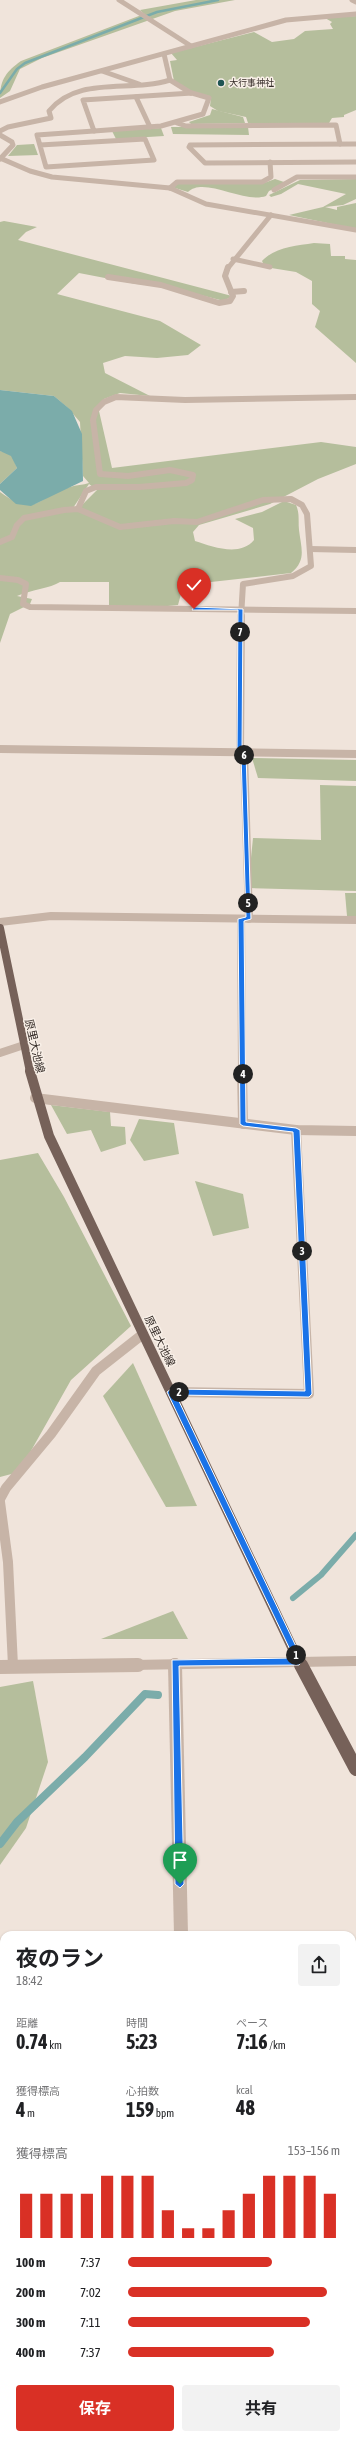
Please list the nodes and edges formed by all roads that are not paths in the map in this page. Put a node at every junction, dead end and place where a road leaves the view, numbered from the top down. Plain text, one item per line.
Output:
1 (118, 0) edge
2 (352, 0) edge
3 (356, 2) edge
4 (356, 14) edge
5 (191, 46) junction
6 (164, 54) junction
7 (102, 71) junction
8 (170, 80) junction
9 (143, 86) junction
10 (192, 93) junction
11 (136, 97) junction
12 (0, 102) edge
13 (176, 122) junction
14 (150, 127) junction
15 (0, 131) edge
16 (94, 131) junction
17 (0, 136) edge
18 (340, 144) junction
19 (356, 144) edge
20 (40, 145) junction
21 (1, 158) edge
22 (270, 162) junction
23 (356, 162) edge
24 (88, 164) junction
25 (90, 170) dead end
26 (92, 176) dead end
27 (271, 177) junction
28 (356, 177) edge
29 (93, 182) junction
30 (287, 182) junction
31 (170, 188) junction
32 (274, 190) dead end
33 (271, 215) junction
34 (356, 230) edge
35 (233, 259) junction
36 (270, 267) dead end
37 (108, 277) dead end
38 (232, 294) junction
39 (243, 294) dead end
40 (356, 397) edge
41 (78, 509) junction
42 (0, 542) edge
43 (310, 549) junction
44 (356, 550) edge
45 (0, 578) edge
46 (241, 609) junction
47 (356, 611) edge
48 (0, 749) edge
49 (242, 752) junction
50 (356, 754) edge
51 (245, 919) junction
52 (356, 920) edge
53 (0, 922) edge
54 (0, 928) edge
55 (21, 1046) junction
56 (0, 1053) edge
57 (35, 1098) junction
58 (243, 1124) junction
59 (296, 1130) junction
60 (356, 1131) edge
61 (143, 1334) junction
62 (171, 1392) junction
63 (0, 1500) edge
64 (299, 1661) junction
65 (356, 1661) edge
66 (175, 1663) junction
67 (13, 1666) junction
68 (0, 1667) edge
69 (356, 1769) edge
70 (180, 1931) edge

1 - 5 street
2 - 3 street
4 - 5 street
5 - 6 street
6 - 7 street
6 - 8 street
7 - 9 street
7 - 12 street
8 - 9 street
8 - 10 street
9 - 15 street
10 - 11 street
10 - 13 street
11 - 14 street
11 - 16 street
13 - 14 street
13 - 18 street
14 - 16 street
16 - 20 street
17 - 21 street
18 - 19 street
18 - 22 street
20 - 24 street
20 - 24 street
21 - 29 street
22 - 23 street
22 - 27 street
24 - 25 street
26 - 29 street
27 - 30 street
27 - 31 street
28 - 30 street
29 - 31 street
30 - 32 street
31 - 33 street
33 - 34 street
33 - 35 street
35 - 36 street
35 - 38 street
37 - 38 street
38 - 39 street
40 - 41 street
41 - 42 street
41 - 43 street
43 - 44 street
43 - 46 street
45 - 46 street
46 - 47 street
46 - 49 street
48 - 49 street
49 - 50 street
49 - 51 street
51 - 52 street
51 - 53 street
51 - 58 street
54 - 55 main road, 原里大池線
55 - 56 street
55 - 57 main road, 原里大池線
57 - 58 street
57 - 61 main road, 原里大池線
58 - 59 street
59 - 60 street
59 - 62 street
61 - 62 main road, 原里大池線
61 - 63 street
62 - 64 main road, 原里大池線
63 - 67 street
64 - 65 street
64 - 66 street
64 - 69 main road, 原里大池線
66 - 67 street
66 - 70 street
67 - 68 street

